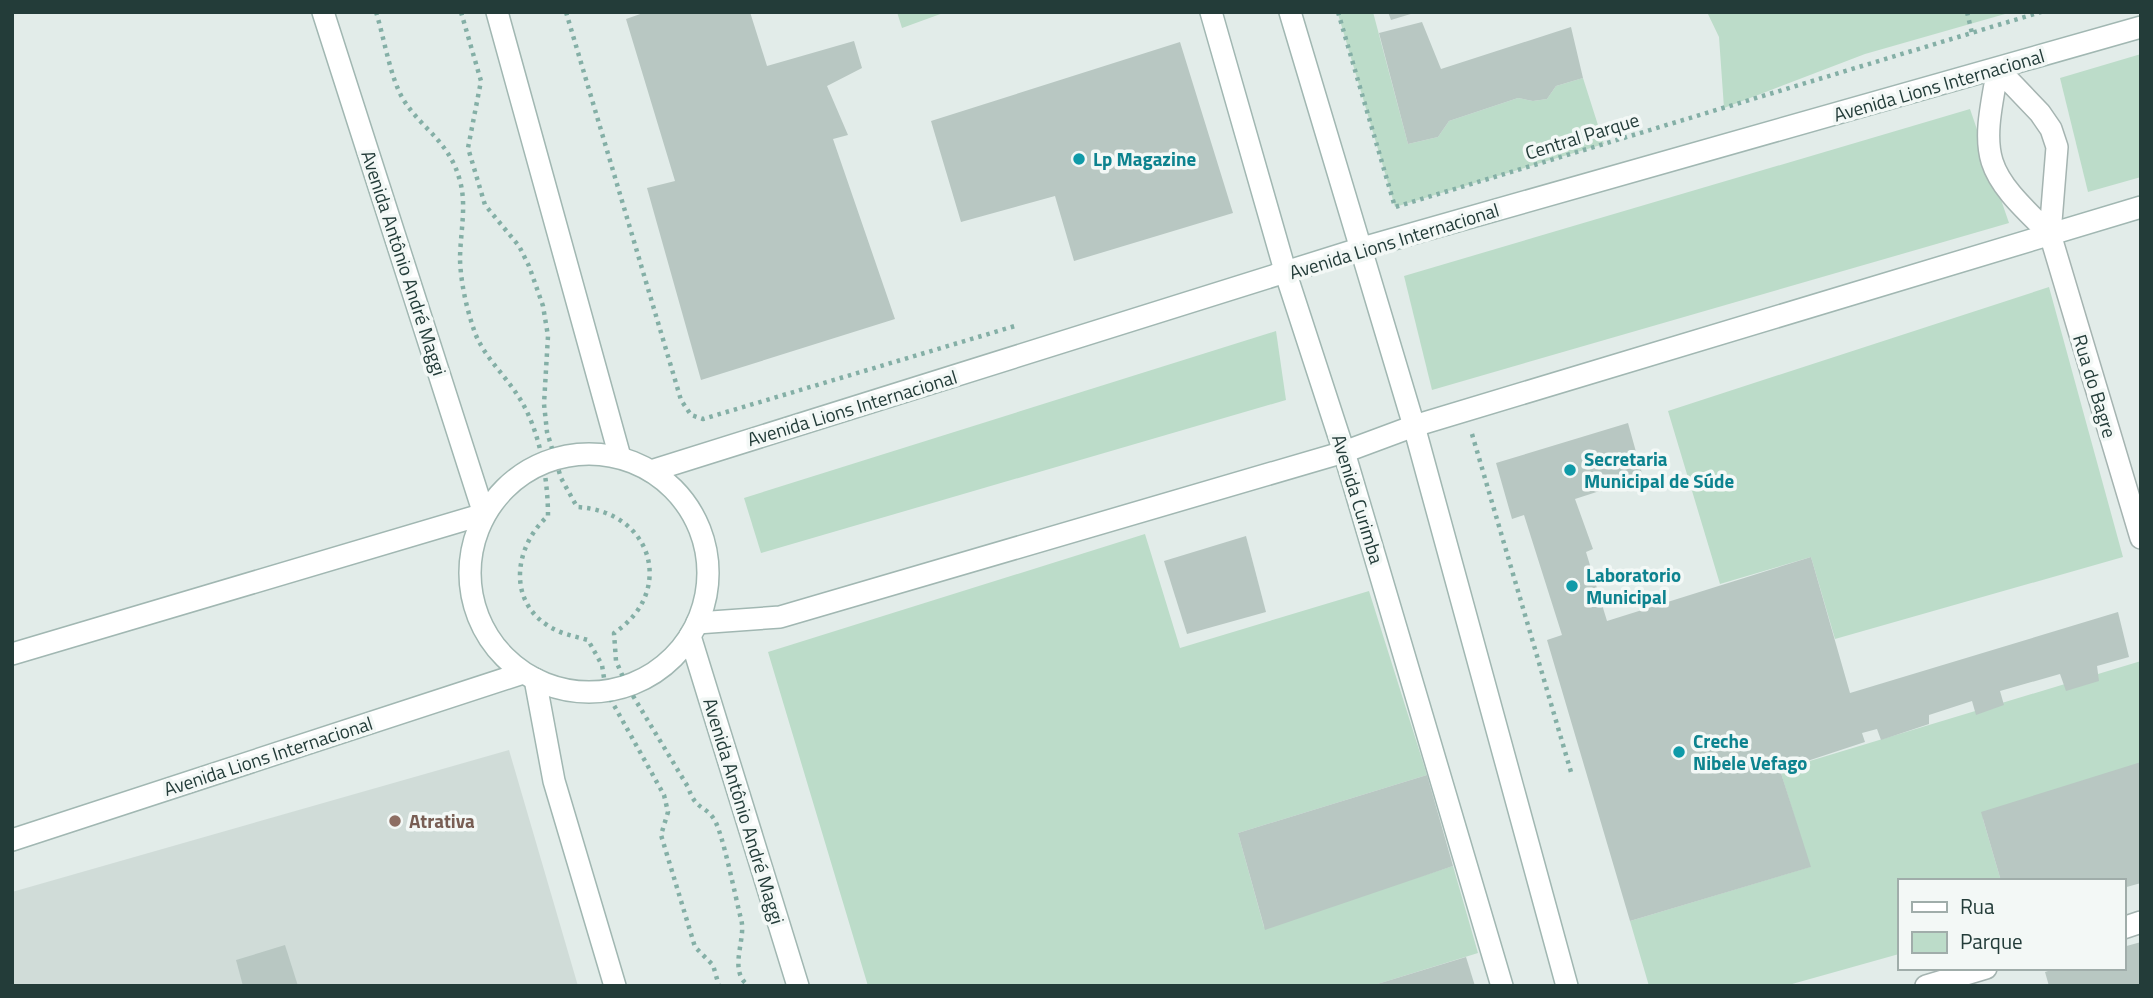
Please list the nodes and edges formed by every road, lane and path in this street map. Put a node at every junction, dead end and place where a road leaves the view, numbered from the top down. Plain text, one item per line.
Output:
1 (323, 12) edge
2 (376, 12) edge
3 (461, 12) edge
4 (497, 12) edge
5 (565, 12) edge
6 (1212, 12) edge
7 (1290, 12) edge
8 (1338, 12) edge
9 (1967, 12) edge
10 (2042, 12) edge
11 (2141, 27) edge
12 (1972, 33) junction
13 (1998, 69) junction
14 (2141, 207) edge
15 (2050, 234) junction
16 (1362, 248) junction
17 (1286, 274) junction
18 (1022, 324) dead end
19 (1414, 426) junction
20 (1485, 430) dead end
21 (1344, 452) junction
22 (620, 457) junction
23 (547, 460) junction
24 (651, 471) junction
25 (484, 514) junction
26 (2141, 538) edge
27 (693, 629) junction
28 (12, 654) edge
29 (529, 676) junction
30 (616, 689) junction
31 (1571, 772) dead end
32 (12, 840) edge
33 (1979, 970) edge
34 (615, 986) edge
35 (719, 986) edge
36 (749, 986) edge
37 (798, 986) edge
38 (1502, 986) edge
39 (1567, 986) edge
40 (1926, 986) edge

1 - 25 street, Avenida Antônio André Maggi
2 - 23 path
3 - 23 path
4 - 22 street
5 - 18 path
6 - 17 street, Avenida Curimba
7 - 16 street
8 - 12 path, Central Parque
9 - 12 path
10 - 12 path, Central Parque
11 - 13 street, Avenida Lions Internacional
13 - 15 street, Rua do Bagre
13 - 15 street, Rua do Bagre
13 - 16 street, Avenida Lions Internacional
14 - 15 street
15 - 19 street
15 - 26 street, Rua do Bagre
16 - 17 street, Avenida Lions Internacional
16 - 19 street
17 - 21 street, Avenida Curimba
17 - 24 street, Avenida Lions Internacional
19 - 21 street
19 - 39 street
20 - 31 path
21 - 27 street
21 - 38 street, Avenida Curimba
22 - 23 street
22 - 24 street
23 - 25 street
23 - 30 path
23 - 30 path
24 - 27 street
25 - 28 street
25 - 29 street
27 - 30 street
27 - 37 street, Avenida Antônio André Maggi
29 - 30 street
29 - 32 street, Avenida Lions Internacional
29 - 34 street
30 - 35 path
30 - 36 path
33 - 40 street

